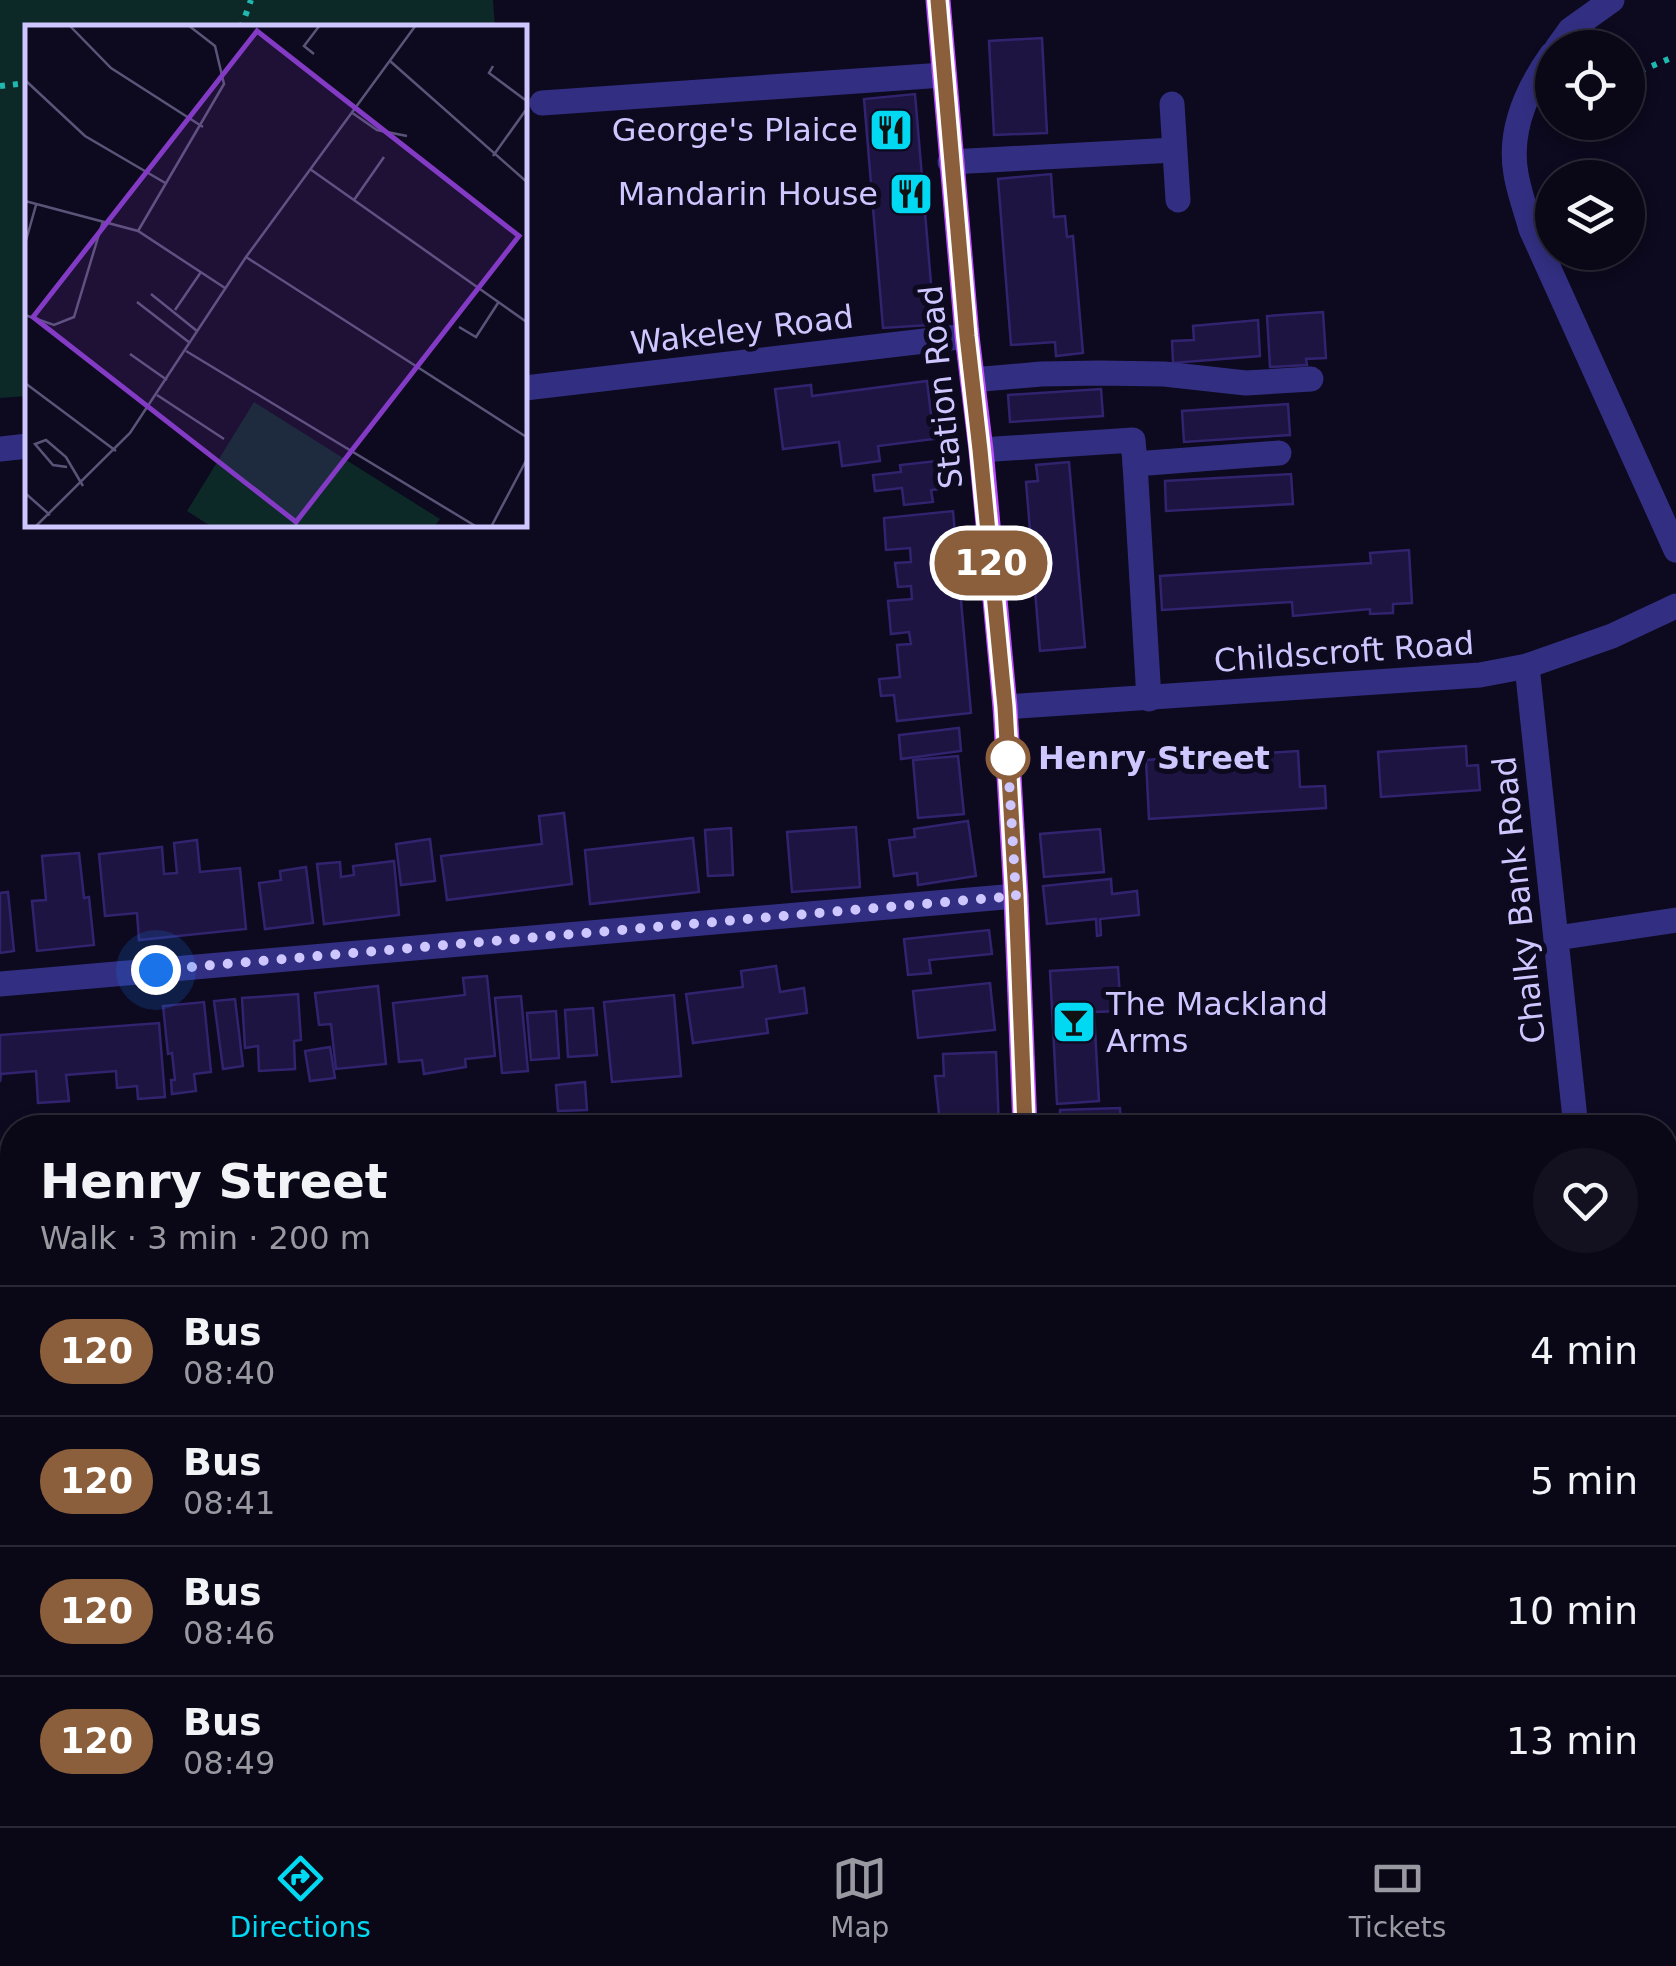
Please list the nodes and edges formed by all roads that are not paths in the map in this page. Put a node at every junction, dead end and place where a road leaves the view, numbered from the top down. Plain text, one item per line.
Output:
1 (938, 0) edge
2 (1612, 0) edge
3 (1570, 30) edge
4 (943, 75) junction
5 (1535, 81) edge
6 (542, 103) dead end
7 (1172, 104) dead end
8 (1174, 150) junction
9 (950, 162) junction
10 (1178, 200) dead end
11 (967, 336) junction
12 (1310, 379) dead end
13 (972, 380) junction
14 (528, 388) edge
15 (25, 446) edge
16 (0, 449) edge
17 (980, 450) junction
18 (1279, 454) dead end
19 (1136, 464) junction
20 (1676, 550) edge
21 (1676, 606) edge
22 (1527, 666) junction
23 (1150, 699) junction
24 (1005, 707) junction
25 (1016, 896) junction
26 (1676, 920) edge
27 (1556, 938) junction
28 (0, 984) edge
29 (1024, 1115) edge
30 (1575, 1115) edge

1 - 4 main road, Station Road
2 - 3 street
4 - 6 street
4 - 9 main road, Station Road
5 - 20 street
7 - 8 street
8 - 9 street
8 - 10 street
9 - 11 main road, Station Road
11 - 13 main road, Station Road
11 - 14 street, Wakeley Road
12 - 13 street
13 - 17 main road, Station Road
15 - 16 street
17 - 19 street
17 - 24 main road, Station Road
18 - 19 street
19 - 23 street
21 - 22 street, Childscroft Road
22 - 23 street, Childscroft Road
22 - 27 street, Chalky Bank Road
23 - 24 street, Childscroft Road
24 - 25 main road, Station Road
25 - 28 street
25 - 29 main road, Station Road
26 - 27 street
27 - 30 street, Chalky Bank Road

